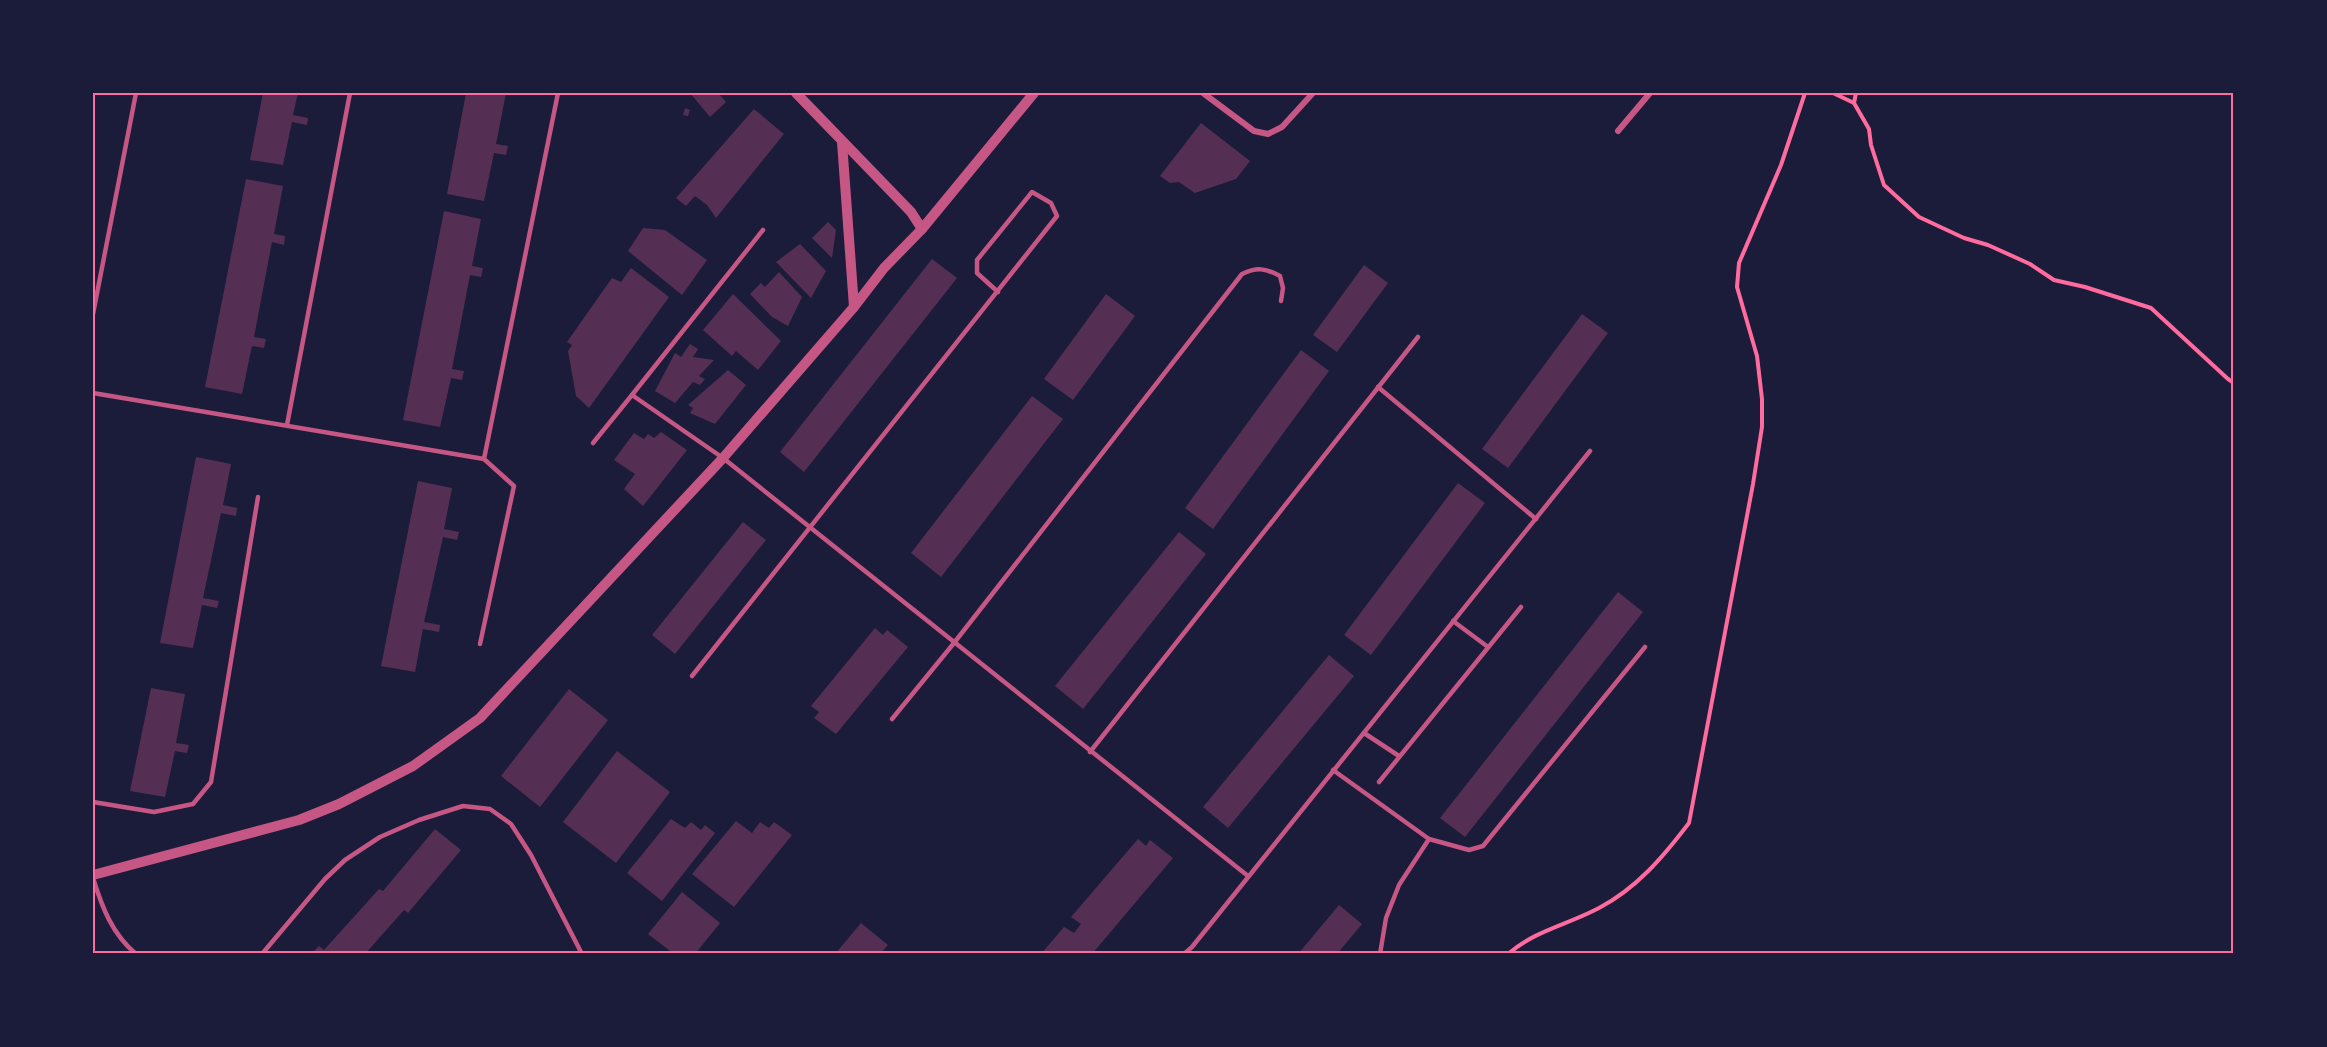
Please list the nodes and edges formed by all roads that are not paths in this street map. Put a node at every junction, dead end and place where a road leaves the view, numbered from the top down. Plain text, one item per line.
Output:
1 (136, 93) edge
2 (350, 93) edge
3 (558, 93) edge
4 (796, 93) edge
5 (1034, 93) edge
6 (1203, 93) edge
7 (1313, 93) edge
8 (1650, 93) edge
9 (1618, 131) dead end
10 (842, 142) junction
11 (922, 229) junction
12 (764, 230) dead end
13 (998, 292) junction
14 (1281, 301) dead end
15 (854, 307) junction
16 (93, 314) edge
17 (1418, 337) dead end
18 (1378, 387) junction
19 (93, 393) edge
20 (632, 395) junction
21 (287, 424) junction
22 (593, 443) dead end
23 (1590, 451) dead end
24 (484, 459) junction
25 (723, 459) junction
26 (258, 497) dead end
27 (1536, 519) junction
28 (809, 528) junction
29 (1521, 606) dead end
30 (1454, 621) junction
31 (954, 643) junction
32 (480, 644) dead end
33 (1488, 647) junction
34 (1645, 647) dead end
35 (692, 676) dead end
36 (892, 719) dead end
37 (1364, 733) junction
38 (1090, 752) junction
39 (1399, 756) junction
40 (1333, 770) junction
41 (1379, 782) dead end
42 (93, 802) edge
43 (1429, 839) junction
44 (1248, 876) junction
45 (93, 877) edge
46 (136, 954) edge
47 (262, 954) edge
48 (582, 954) edge
49 (1184, 954) edge
50 (1380, 954) edge

1 - 16 lane
2 - 21 lane
3 - 24 lane
4 - 10 street
5 - 11 street
6 - 7 street
8 - 9 street
10 - 11 street
10 - 15 street
11 - 15 street
12 - 20 lane
13 - 13 lane
13 - 28 lane
14 - 31 lane
15 - 25 street
17 - 18 lane
18 - 27 lane
18 - 38 lane
19 - 21 lane
20 - 22 lane
20 - 25 lane
21 - 24 lane
23 - 27 lane
24 - 32 lane
25 - 28 lane
25 - 45 street
26 - 42 lane
27 - 30 lane
28 - 31 lane
28 - 35 lane
29 - 33 lane
30 - 33 lane
30 - 37 lane
31 - 36 lane
31 - 38 lane
33 - 39 lane
34 - 43 lane
37 - 39 lane
37 - 40 lane
38 - 44 lane
39 - 41 lane
40 - 43 lane
40 - 44 lane
43 - 50 lane
44 - 49 lane
45 - 46 lane
47 - 48 lane

